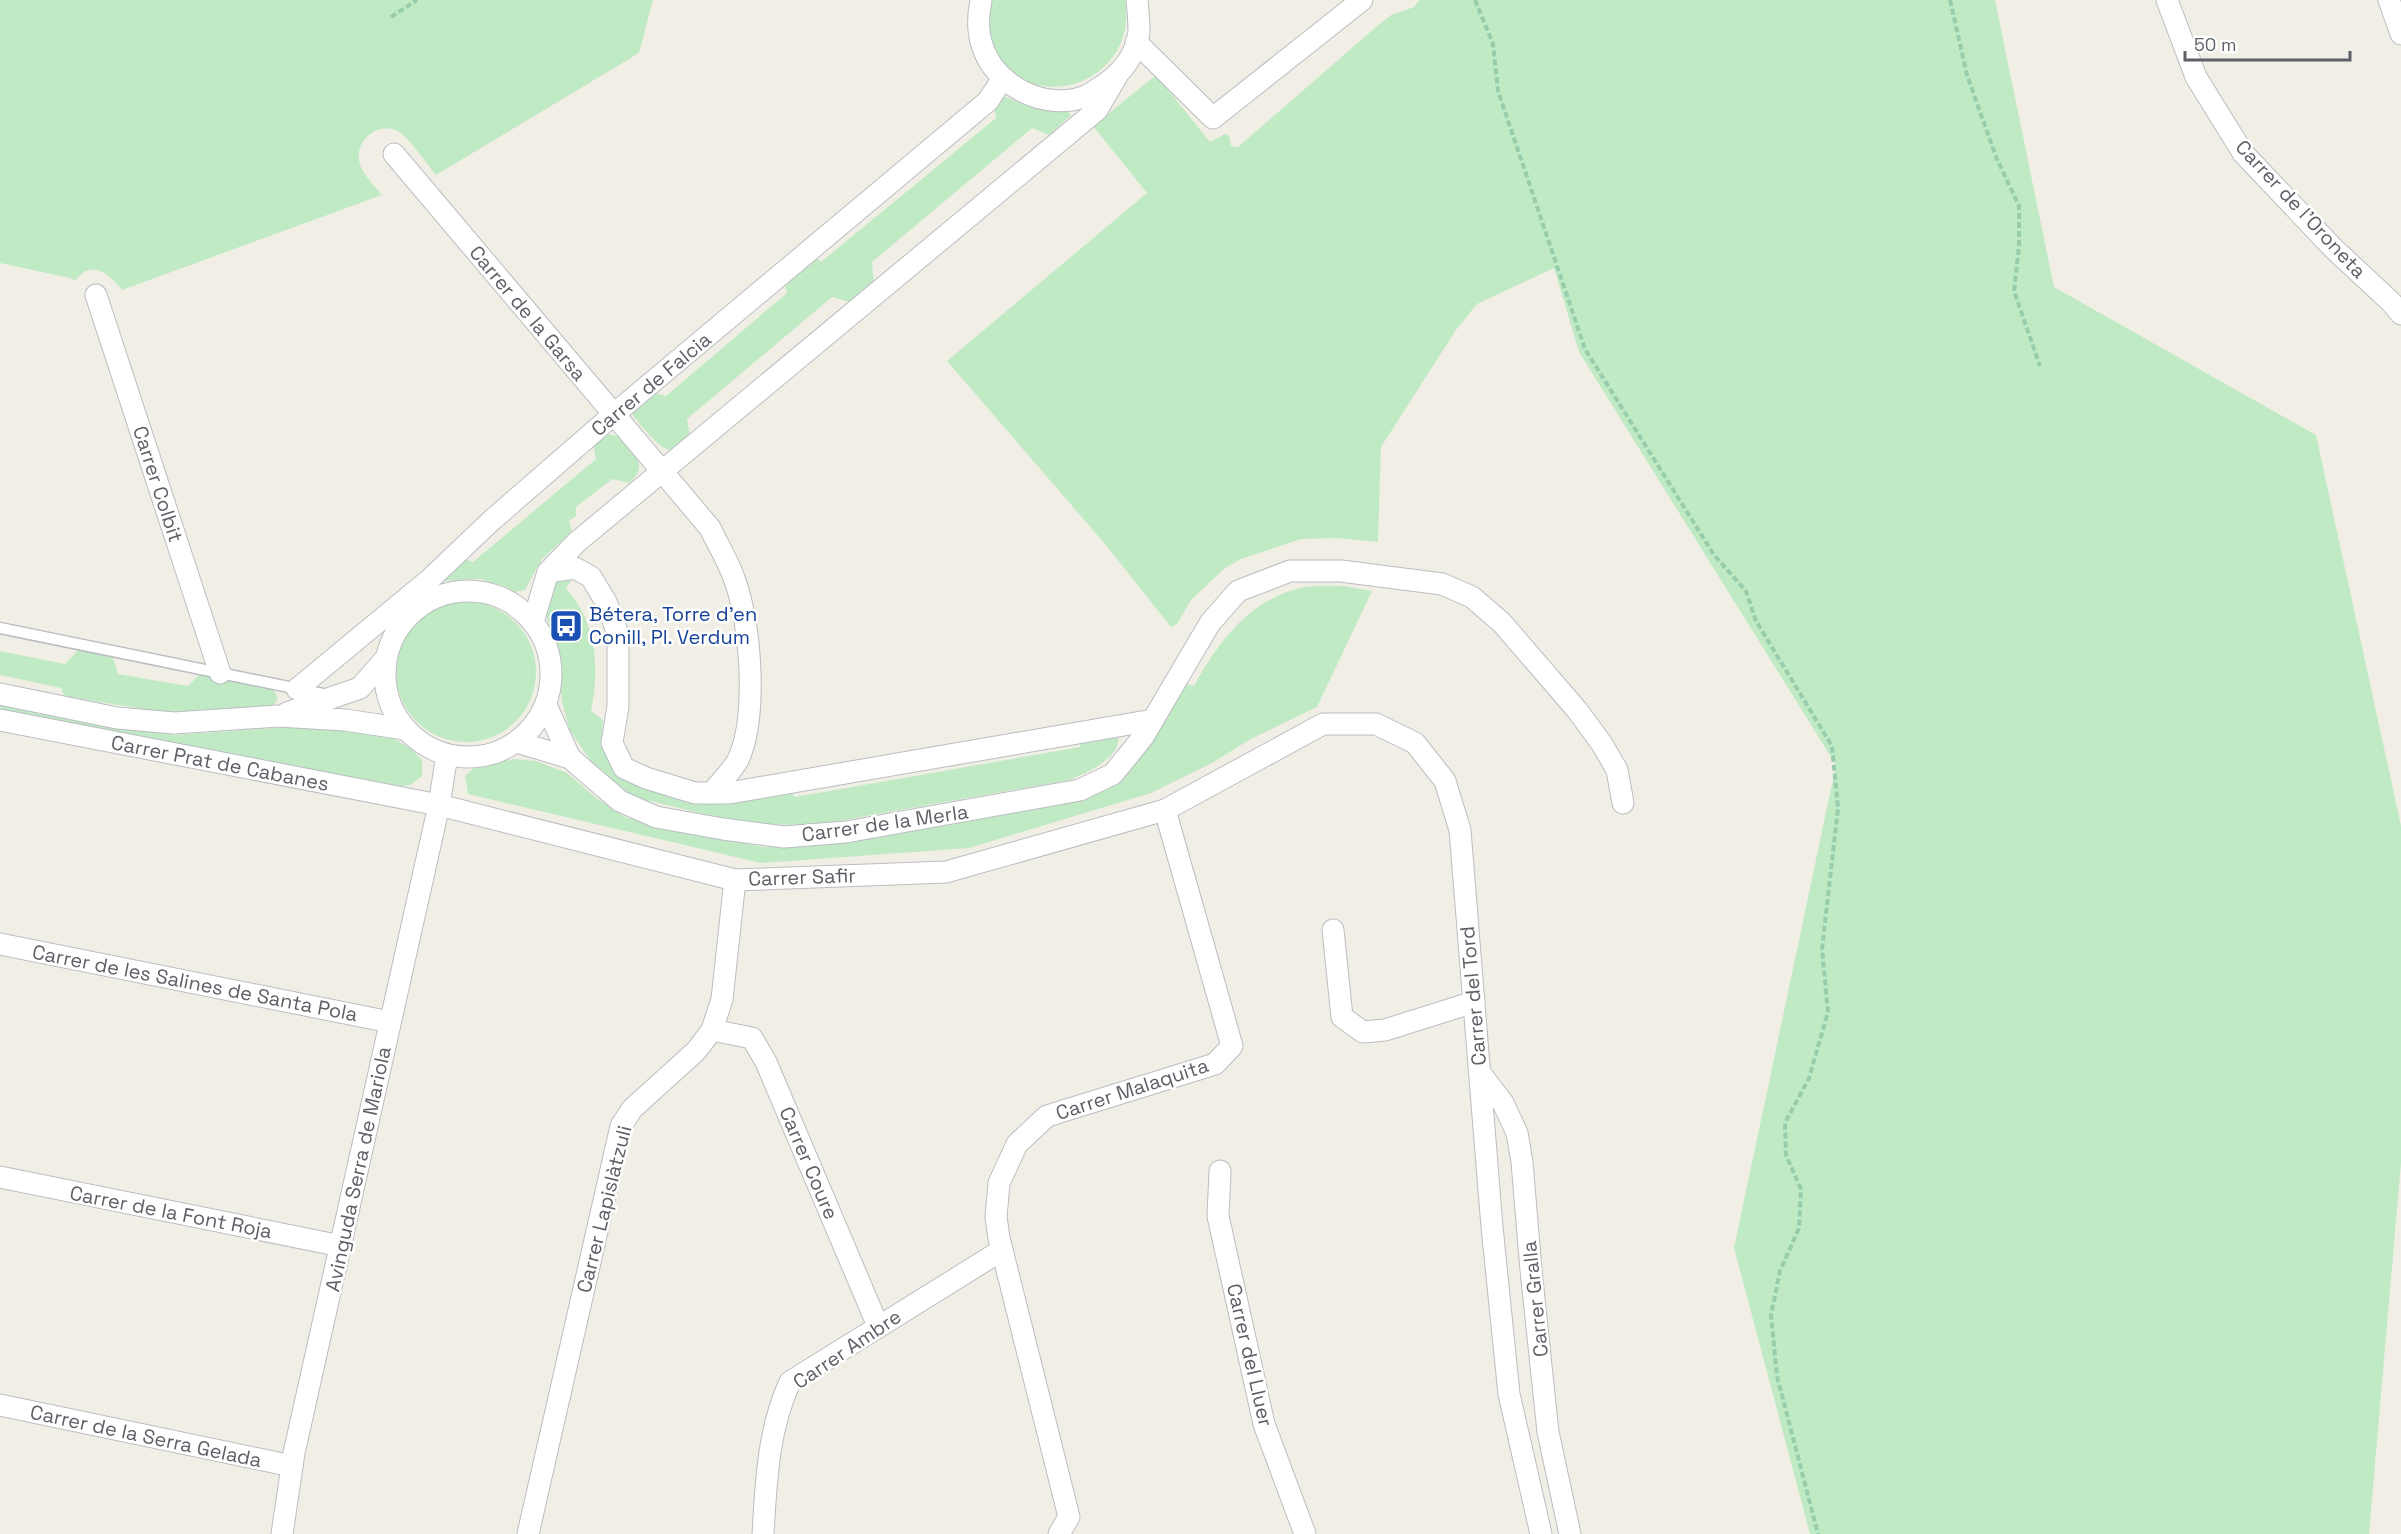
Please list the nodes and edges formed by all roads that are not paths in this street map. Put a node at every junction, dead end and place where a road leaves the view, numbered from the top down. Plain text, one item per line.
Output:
1 (981, 0) edge
2 (1137, 0) edge
3 (1362, 0) edge
4 (2167, 0) edge
5 (2388, 0) edge
6 (2401, 34) edge
7 (1136, 42) junction
8 (1117, 76) junction
9 (1003, 78) junction
10 (394, 154) dead end
11 (96, 295) dead end
12 (2401, 314) edge
13 (613, 415) junction
14 (662, 471) junction
15 (548, 572) junction
16 (533, 622) junction
17 (0, 628) edge
18 (386, 658) junction
19 (220, 674) junction
20 (297, 689) junction
21 (0, 694) edge
22 (334, 697) junction
23 (546, 705) junction
24 (278, 716) junction
25 (0, 720) edge
26 (1153, 720) junction
27 (405, 729) junction
28 (517, 742) junction
29 (447, 755) junction
30 (570, 758) junction
31 (712, 793) junction
32 (1623, 803) dead end
33 (439, 805) junction
34 (1165, 810) junction
35 (735, 880) junction
36 (1333, 930) dead end
37 (0, 944) edge
38 (1474, 1002) junction
39 (390, 1022) junction
40 (712, 1030) junction
41 (1480, 1073) junction
42 (1220, 1172) dead end
43 (0, 1177) edge
44 (341, 1246) junction
45 (1002, 1250) junction
46 (878, 1326) junction
47 (0, 1405) edge
48 (292, 1466) junction
49 (1536, 1532) edge
50 (282, 1534) edge
51 (528, 1534) edge
52 (764, 1534) edge
53 (1059, 1534) edge
54 (1305, 1534) edge
55 (1570, 1534) edge

1 - 9 street
2 - 7 street
3 - 7 street
4 - 12 street, Carrer de l'Oroneta
5 - 6 street
7 - 8 street
8 - 9 street
8 - 14 street
9 - 13 street, Carrer de Falcia
10 - 13 street, Carrer de la Garsa
11 - 19 street, Carrer Colbit
13 - 14 street, Carrer de la Garsa
13 - 20 street, Carrer de Falcia
14 - 15 street
14 - 31 street, Carrer de la Garsa
15 - 16 street
15 - 31 street
16 - 18 street
16 - 23 street
17 - 19 lane
18 - 22 street
18 - 27 street
19 - 20 lane
20 - 22 lane
21 - 24 street
22 - 24 street
23 - 28 street
23 - 30 street, Carrer de la Merla
24 - 27 street
25 - 33 street, Carrer Prat de Cabanes
26 - 30 street, Carrer de la Merla
26 - 31 street
26 - 32 street, Carrer de la Merla
27 - 29 street
28 - 29 street
28 - 30 street, Carrer de la Merla
29 - 33 street, Avinguda Serra de Mariola
33 - 35 street, Carrer Safir
33 - 39 street, Avinguda Serra de Mariola
34 - 35 street, Carrer Safir
34 - 38 street, Carrer del Tord
34 - 45 street, Carrer Malaquita
35 - 40 street, Carrer Lapislàtzuli
36 - 38 street
37 - 39 street, Carrer de les Salines de Santa Pola
38 - 41 street, Carrer del Tord
39 - 44 street, Avinguda Serra de Mariola
40 - 46 street, Carrer Coure
40 - 51 street, Carrer Lapislàtzuli
41 - 49 street, Carrer del Tord
41 - 55 street, Carrer Gralla
42 - 54 street, Carrer del Lluer
43 - 44 street, Carrer de la Font Roja
44 - 48 street, Avinguda Serra de Mariola
45 - 46 street, Carrer Ambre
45 - 53 street, Carrer Malaquita
46 - 52 street, Carrer Ambre
47 - 48 street, Carrer de la Serra Gelada
48 - 50 street, Avinguda Serra de Mariola

